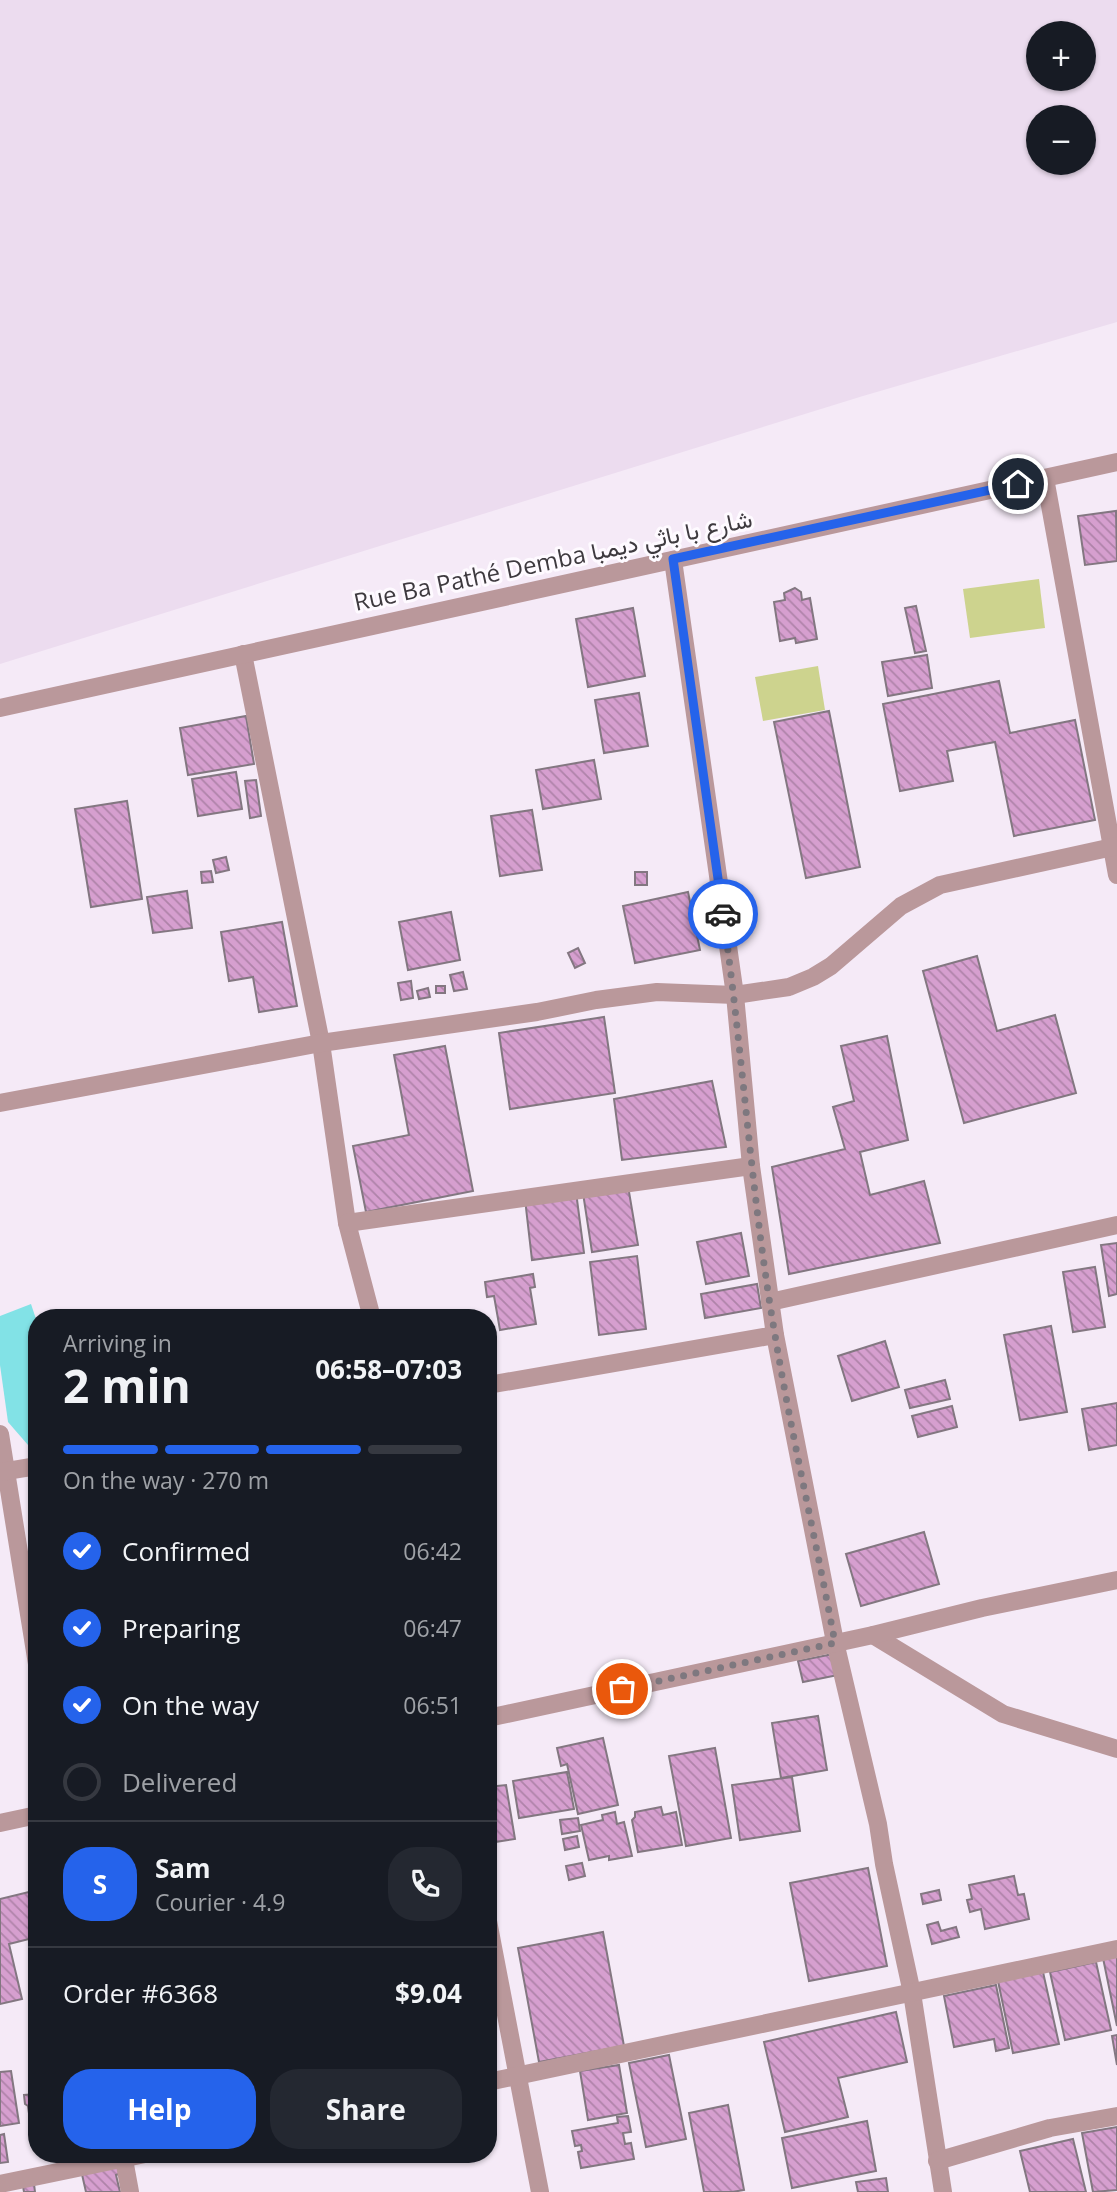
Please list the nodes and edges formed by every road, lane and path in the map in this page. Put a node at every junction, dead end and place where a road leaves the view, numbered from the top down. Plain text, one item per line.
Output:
1 (1117, 462) edge
2 (1045, 478) junction
3 (673, 559) junction
4 (243, 654) junction
5 (0, 708) edge
6 (1114, 847) edge
7 (1117, 875) edge
8 (735, 995) junction
9 (321, 1043) junction
10 (0, 1104) edge
11 (751, 1166) junction
12 (347, 1223) junction
13 (1117, 1225) edge
14 (770, 1302) junction
15 (370, 1309) edge
16 (775, 1335) junction
17 (497, 1383) edge
18 (0, 1434) edge
19 (28, 1467) edge
20 (3, 1471) edge
21 (1117, 1580) edge
22 (28, 1613) edge
23 (873, 1635) junction
24 (835, 1643) junction
25 (497, 1716) edge
26 (1117, 1749) edge
27 (28, 1817) edge
28 (0, 1823) edge
29 (1117, 1949) edge
30 (497, 1966) edge
31 (912, 1993) junction
32 (519, 2076) junction
33 (497, 2080) edge
34 (1117, 2116) edge
35 (937, 2161) junction
36 (93, 2163) edge
37 (125, 2163) edge
38 (0, 2184) edge
39 (131, 2192) edge
40 (540, 2192) edge
41 (943, 2192) edge

1 - 2 street, Rue Ba Pathé Demba شارع با باثي ديمبا
2 - 3 street, Rue Ba Pathé Demba شارع با باثي ديمبا
2 - 6 street
3 - 4 street, Rue Ba Pathé Demba شارع با باثي ديمبا
3 - 8 street
4 - 5 street, Rue Ba Pathé Demba شارع با باثي ديمبا
4 - 9 street
6 - 7 street
6 - 8 street
8 - 9 street
8 - 11 street
9 - 10 street
9 - 12 street
11 - 12 street
11 - 14 street
12 - 15 street
13 - 14 street
14 - 16 street
16 - 17 street
16 - 24 street
18 - 20 street
19 - 20 street
20 - 22 street
21 - 23 street
23 - 24 street
23 - 26 street
24 - 25 street
24 - 31 street
27 - 28 street
29 - 31 street
30 - 32 street
31 - 32 street
31 - 35 street
32 - 33 street
32 - 40 street
34 - 35 street
35 - 41 street
36 - 38 street
37 - 39 street

